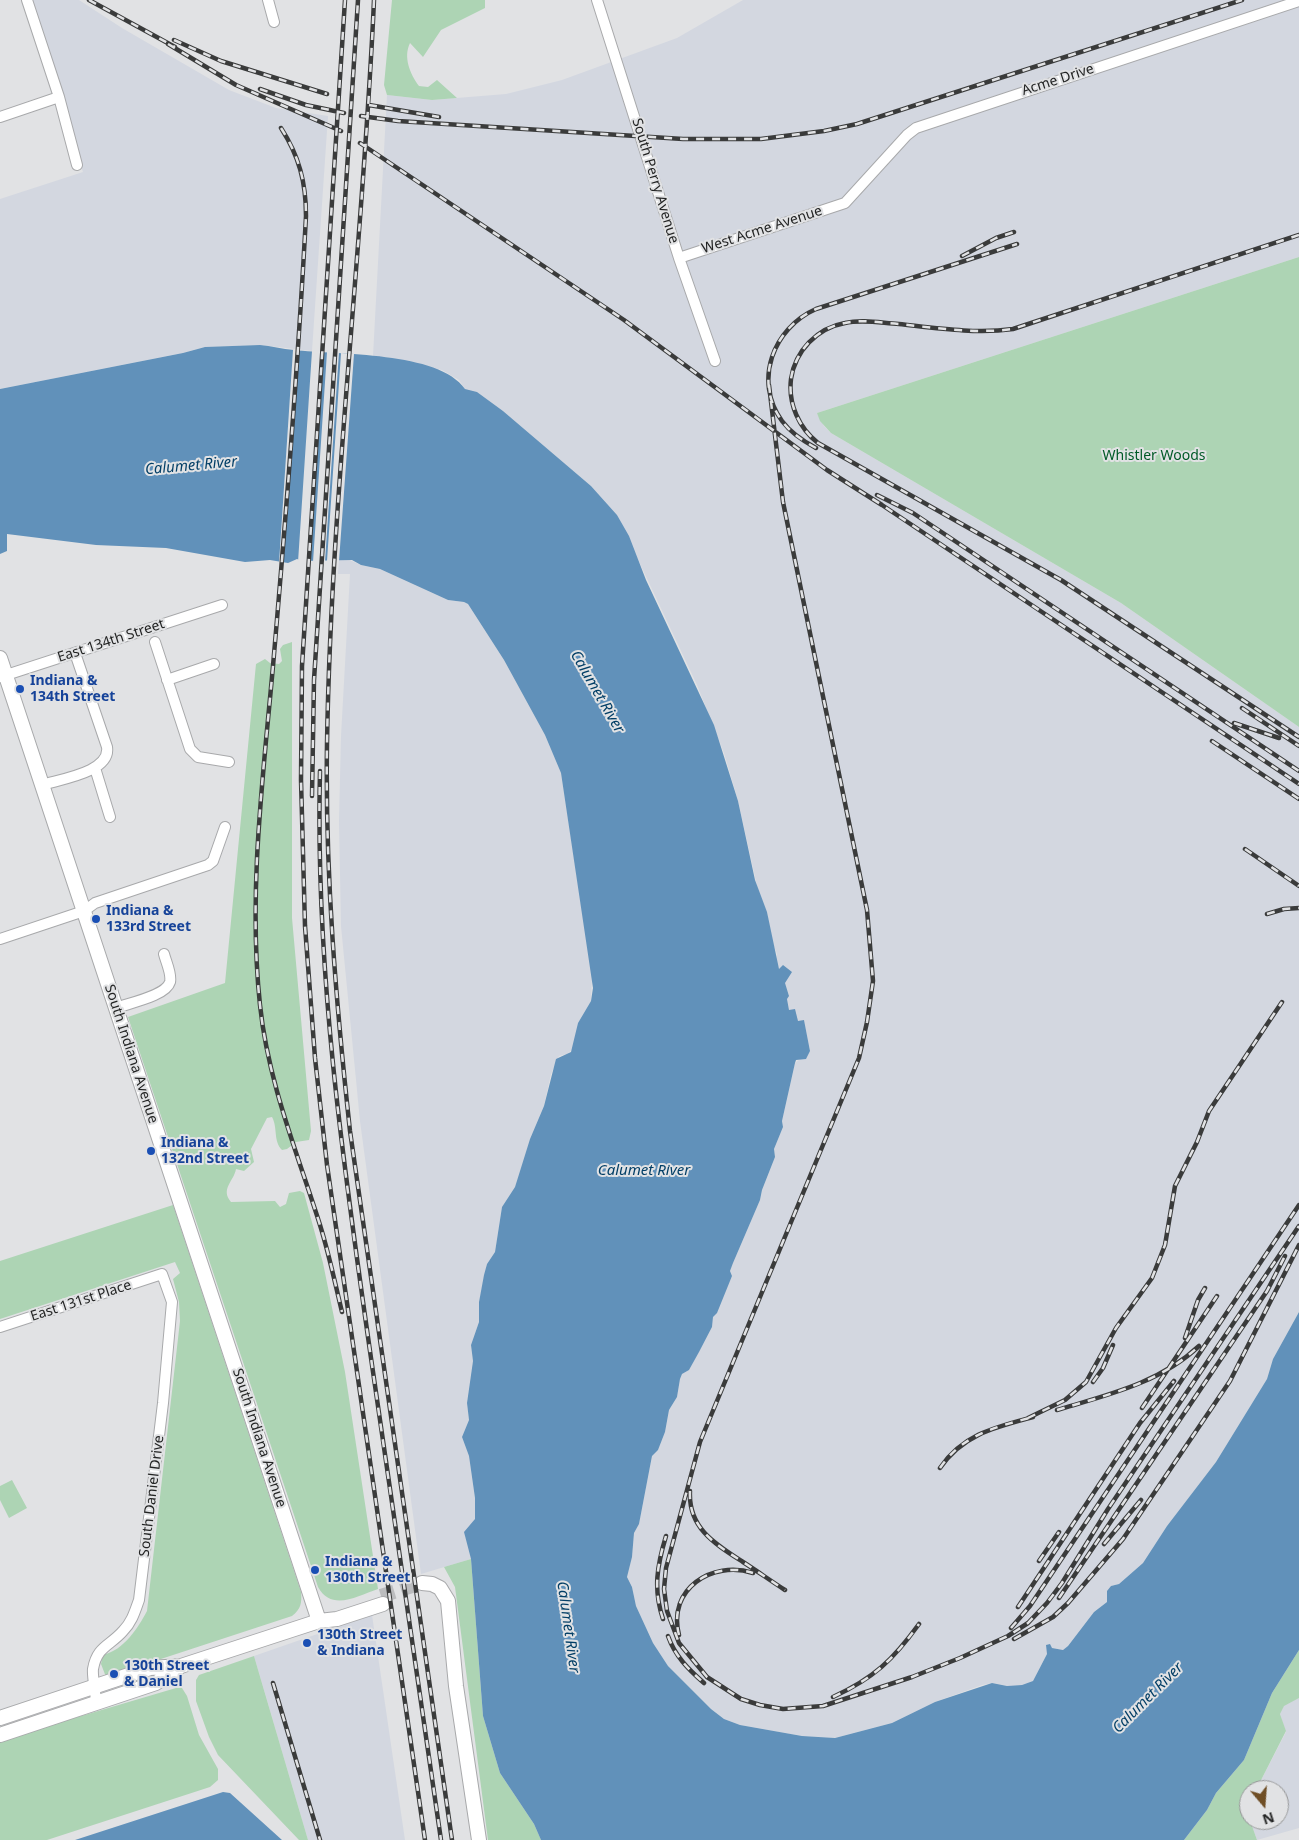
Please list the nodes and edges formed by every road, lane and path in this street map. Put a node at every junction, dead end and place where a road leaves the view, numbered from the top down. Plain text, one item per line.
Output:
1 (27, 0) edge
2 (268, 0) edge
3 (597, 0) edge
4 (1299, 1) edge
5 (274, 22) dead end
6 (59, 97) junction
7 (0, 117) edge
8 (77, 165) dead end
9 (845, 202) joint
10 (679, 258) junction
11 (715, 361) dead end
12 (222, 605) dead end
13 (155, 642) dead end
14 (75, 653) junction
15 (0, 658) edge
16 (214, 664) dead end
17 (3, 676) edge
18 (167, 680) junction
19 (229, 762) dead end
20 (95, 768) junction
21 (42, 785) junction
22 (110, 818) dead end
23 (225, 827) dead end
24 (84, 911) junction
25 (0, 939) edge
26 (164, 954) dead end
27 (116, 1008) junction
28 (162, 1274) joint
29 (0, 1328) edge
30 (422, 1587) tunnel mouth
31 (382, 1600) tunnel mouth
32 (319, 1621) junction
33 (181, 1666) junction
34 (96, 1687) junction
35 (96, 1703) junction
36 (0, 1718) edge
37 (0, 1735) edge
38 (479, 1840) edge

1 - 6 street
2 - 5 street
3 - 10 street, South Perry Avenue
4 - 9 street, Acme Drive
6 - 7 street
6 - 8 street
9 - 10 street, West Acme Avenue
10 - 11 street, South Perry Avenue
12 - 14 street, East 134th Street
13 - 18 street
14 - 17 street, East 134th Street
14 - 20 street
15 - 17 main road, South Indiana Avenue
16 - 18 street
17 - 21 main road, South Indiana Avenue
18 - 19 street
20 - 21 street
20 - 22 street
21 - 24 main road, South Indiana Avenue
23 - 24 street
24 - 25 street
24 - 27 main road, South Indiana Avenue
26 - 27 street
27 - 32 main road, South Indiana Avenue
28 - 29 street, East 131st Place
28 - 34 street, South Daniel Drive
30 - 38 main road
31 - 32 main road
32 - 33 main road
33 - 34 main road
33 - 35 main road
34 - 35 street, South Daniel Drive
34 - 36 main road
35 - 37 main road

